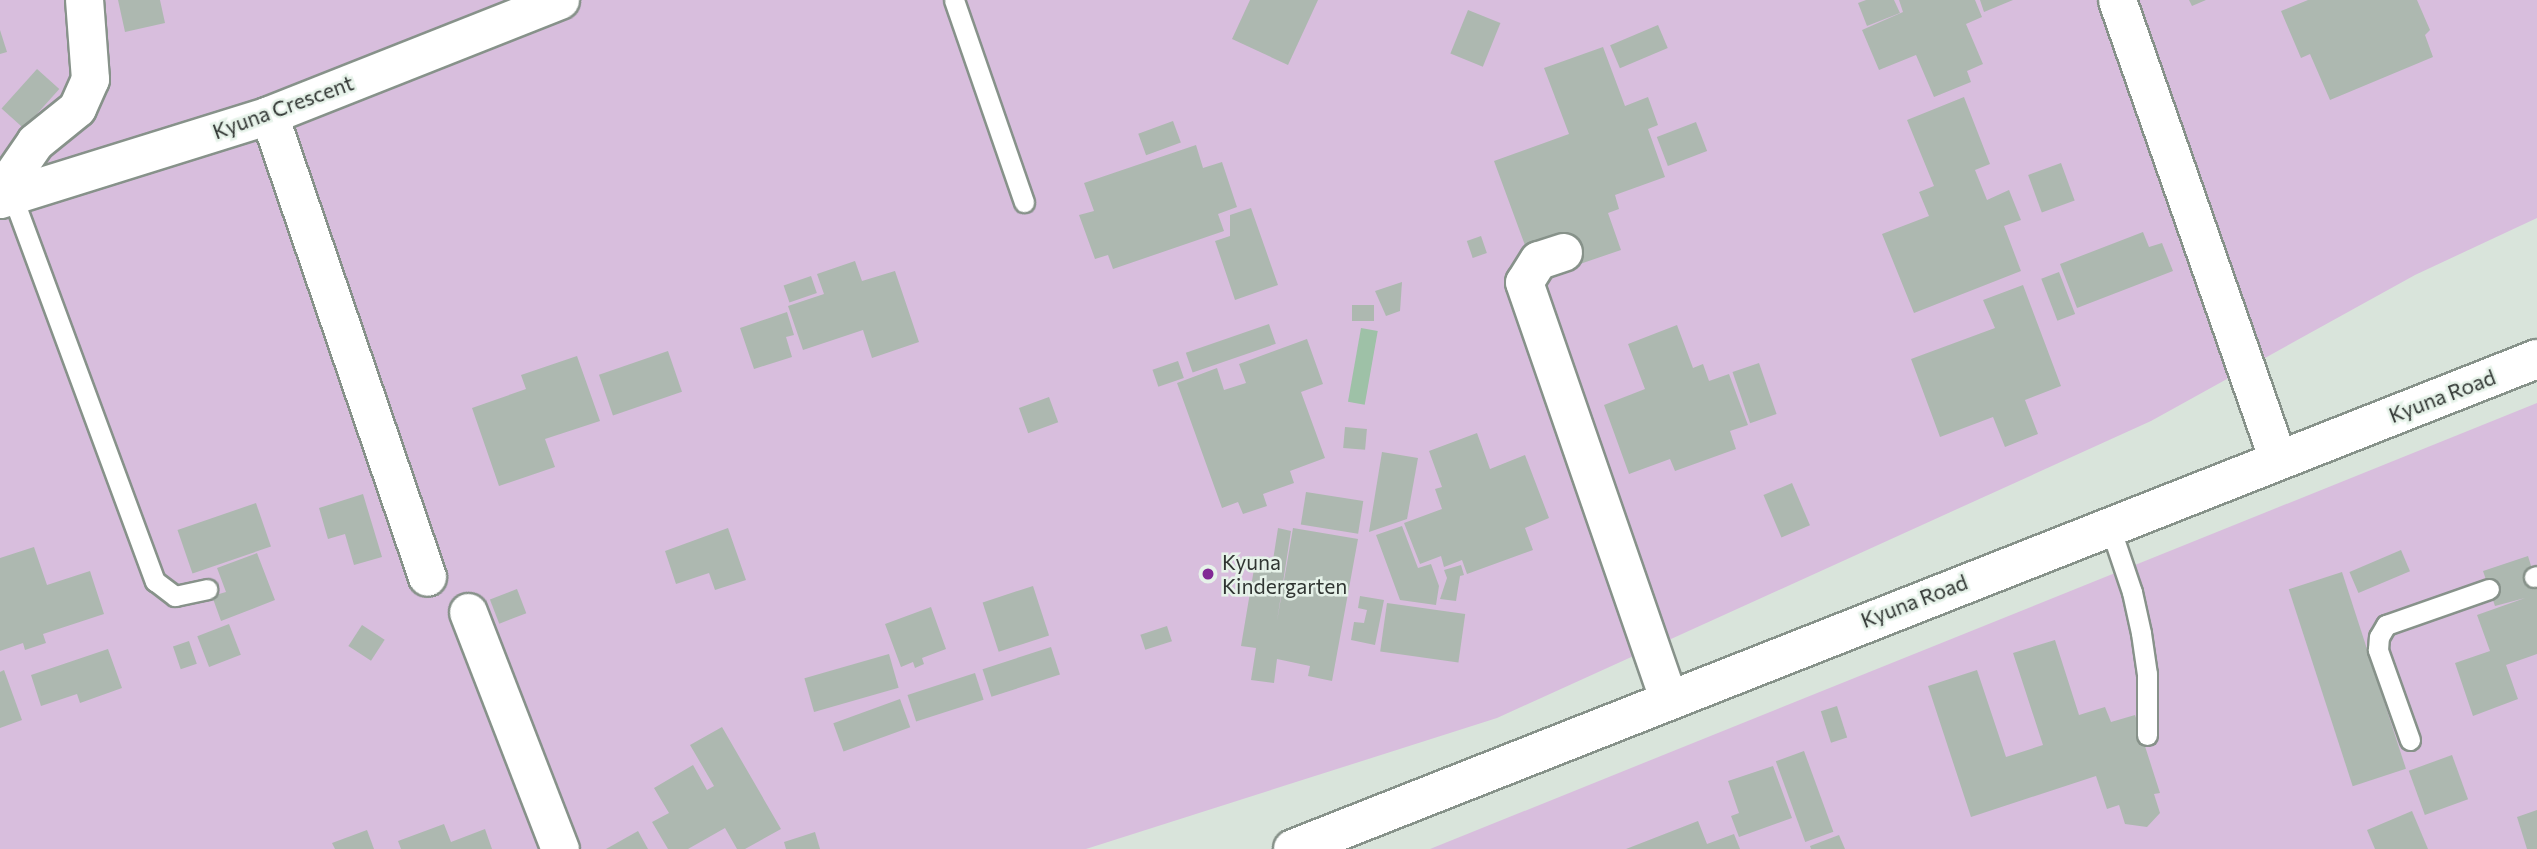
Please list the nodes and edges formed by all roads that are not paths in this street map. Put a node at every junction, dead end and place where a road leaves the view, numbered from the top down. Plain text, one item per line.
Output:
1 (84, 0) edge
2 (560, 0) edge
3 (954, 0) edge
4 (2116, 0) edge
5 (269, 115) junction
6 (4, 196) edge
7 (1024, 202) dead end
8 (1563, 252) dead end
9 (2537, 359) edge
10 (2278, 459) junction
11 (2109, 524) junction
12 (427, 577) dead end
13 (206, 589) dead end
14 (2489, 589) dead end
15 (468, 612) dead end
16 (1669, 700) junction
17 (2147, 734) dead end
18 (2410, 740) dead end
19 (560, 849) edge
20 (1293, 849) edge

1 - 6 street
2 - 5 street, Kyuna Crescent
3 - 7 lane
4 - 10 street
5 - 6 street, Kyuna Crescent
5 - 12 street
6 - 13 lane
8 - 16 street
9 - 10 main road, Kyuna Road
10 - 11 main road, Kyuna Road
11 - 16 main road, Kyuna Road
11 - 17 lane
14 - 18 lane
15 - 19 street
16 - 20 main road, Kyuna Road

